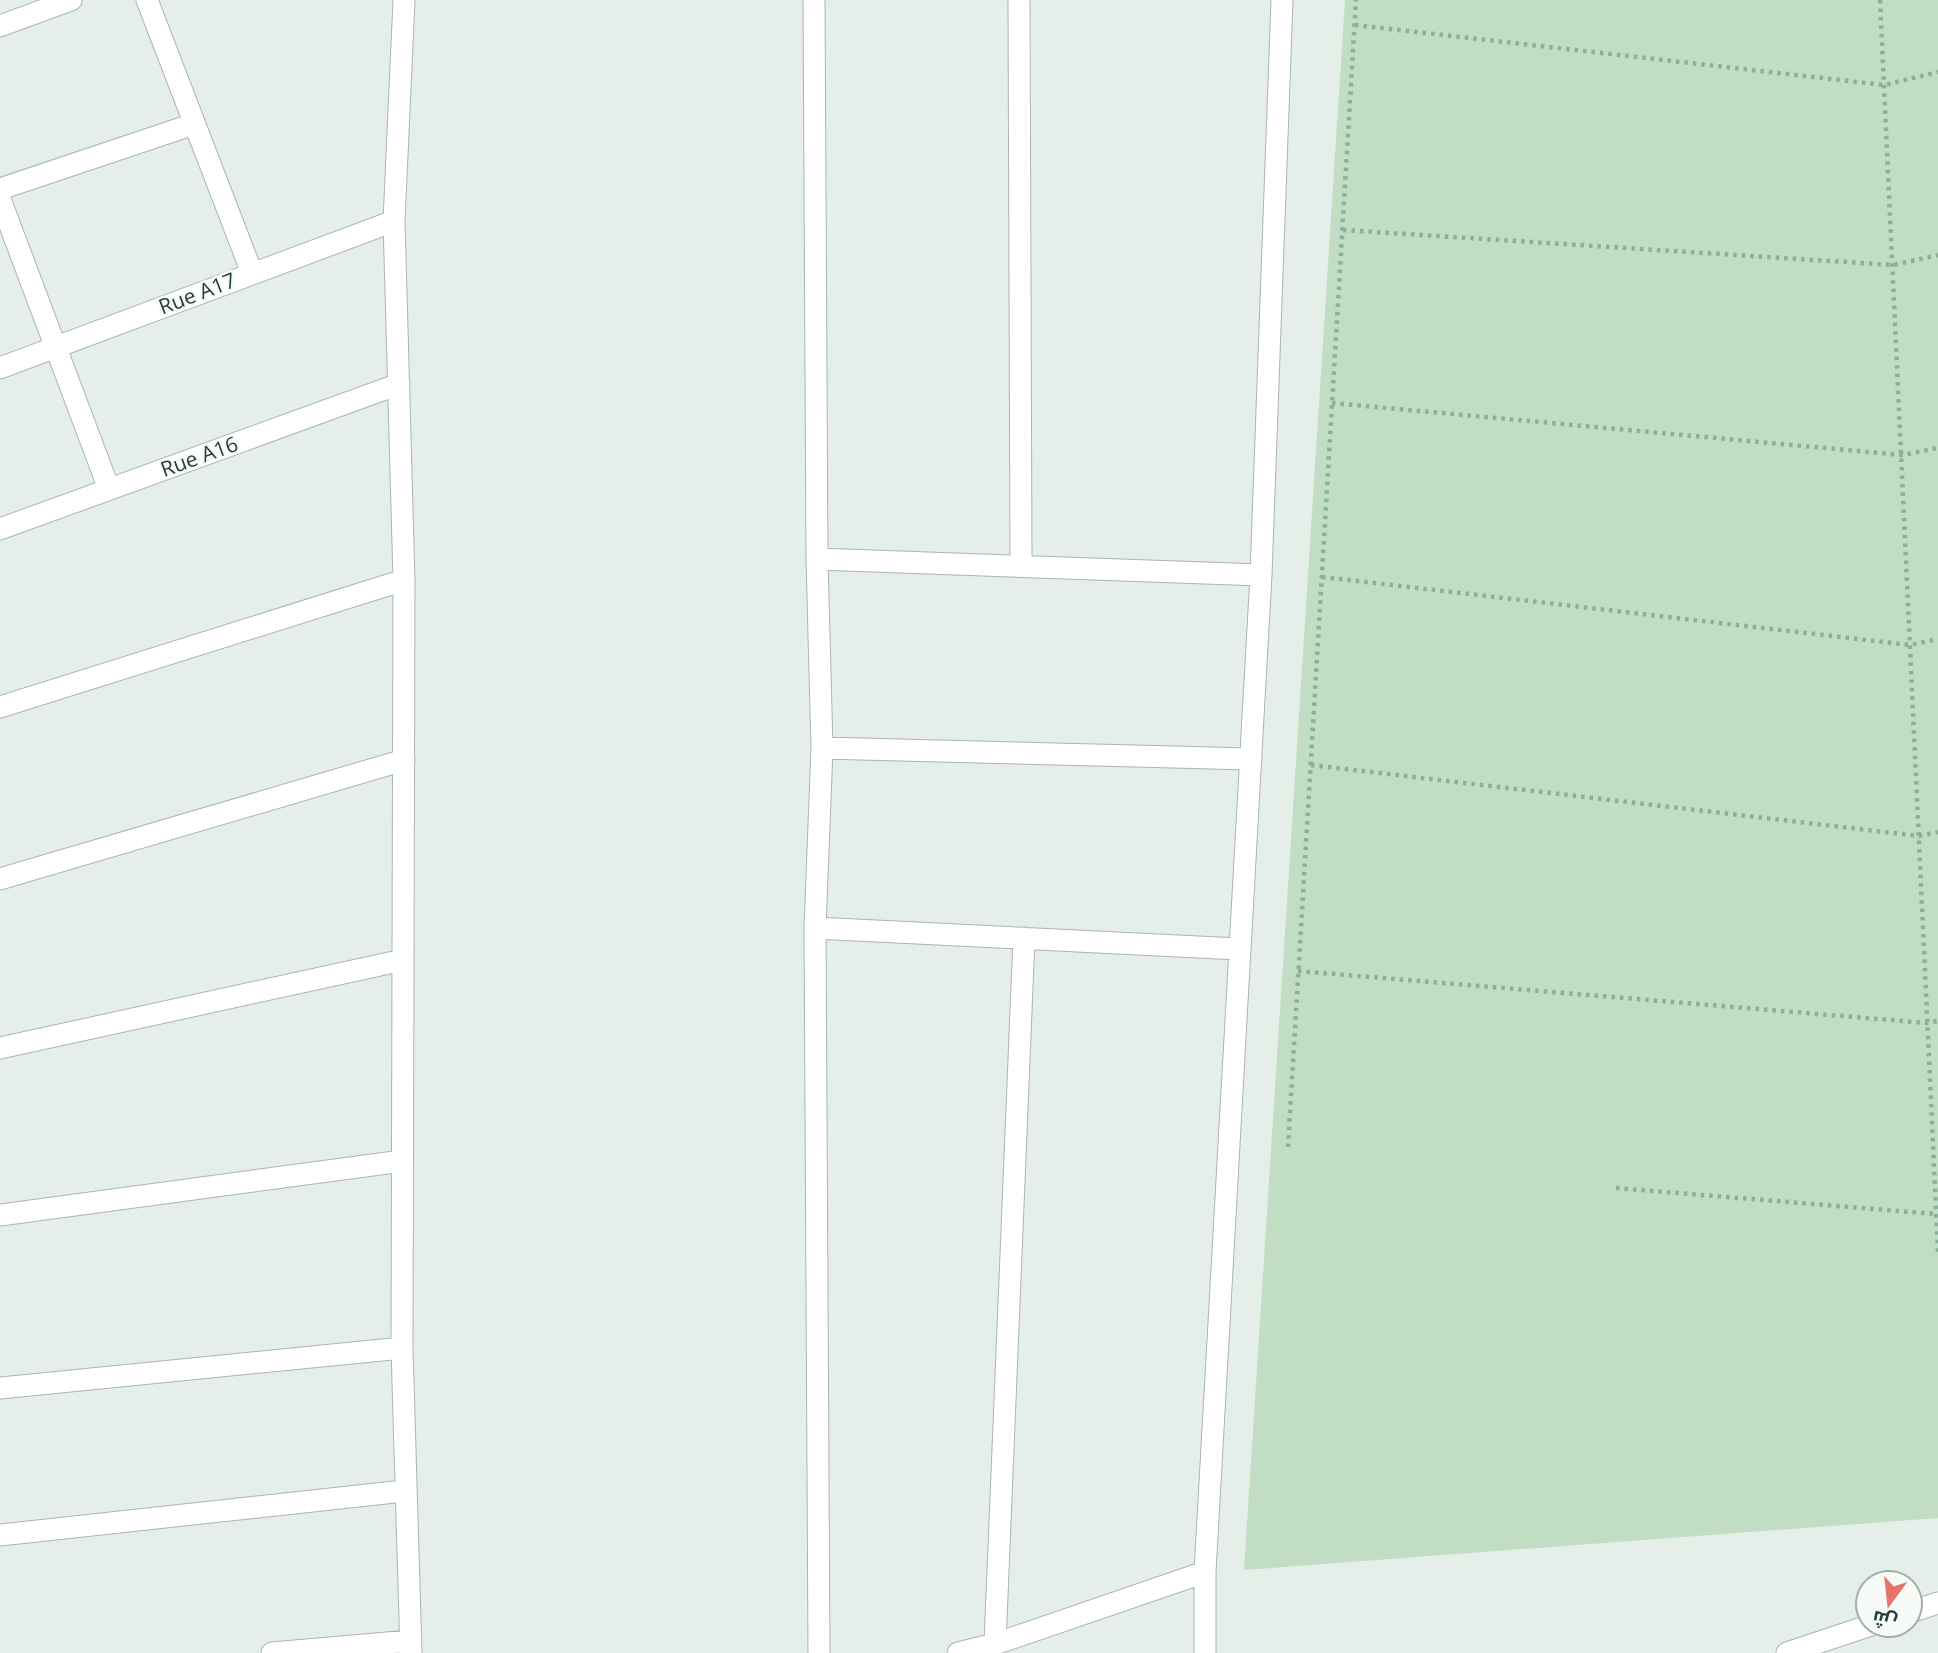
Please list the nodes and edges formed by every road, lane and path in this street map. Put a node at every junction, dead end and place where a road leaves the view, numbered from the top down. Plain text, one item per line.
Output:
1 (71, 0) edge
2 (147, 0) edge
3 (404, 0) edge
4 (814, 0) edge
5 (1019, 0) edge
6 (1282, 0) edge
7 (1356, 0) edge
8 (1880, 0) edge
9 (1355, 25) junction
10 (0, 26) edge
11 (1938, 72) edge
12 (1884, 85) junction
13 (194, 124) junction
14 (0, 190) edge
15 (0, 199) edge
16 (394, 221) junction
17 (1343, 230) junction
18 (1938, 255) edge
19 (1893, 265) junction
20 (252, 273) junction
21 (55, 347) junction
22 (0, 368) edge
23 (399, 384) junction
24 (1332, 403) junction
25 (1938, 447) edge
26 (1902, 455) junction
27 (109, 489) junction
28 (0, 529) edge
29 (817, 559) junction
30 (1021, 566) junction
31 (1261, 575) junction
32 (1322, 576) junction
33 (404, 580) junction
34 (1938, 639) edge
35 (1910, 645) junction
36 (0, 706) edge
37 (822, 748) junction
38 (1251, 759) junction
39 (404, 760) junction
40 (1311, 765) junction
41 (1938, 832) edge
42 (1919, 836) junction
43 (0, 879) edge
44 (815, 928) junction
45 (1024, 938) junction
46 (1239, 949) junction
47 (403, 960) junction
48 (1298, 971) junction
49 (1938, 1021) edge
50 (1927, 1023) junction
51 (0, 1048) edge
52 (1288, 1147) dead end
53 (402, 1161) junction
54 (1616, 1188) dead end
55 (1937, 1213) edge
56 (0, 1215) edge
57 (1938, 1252) edge
58 (402, 1348) junction
59 (0, 1388) edge
60 (404, 1490) junction
61 (0, 1535) edge
62 (1205, 1572) junction
63 (1854, 1631) edge
64 (995, 1644) junction
65 (411, 1647) edge
66 (272, 1653) edge
67 (819, 1653) edge
68 (958, 1653) edge
69 (1205, 1653) edge
70 (1787, 1653) edge

1 - 10 street
2 - 13 street
3 - 16 street
4 - 29 street
5 - 30 street
6 - 31 street
7 - 9 path
8 - 12 path
9 - 12 path
9 - 17 path
11 - 12 path
12 - 19 path
13 - 14 street
13 - 20 street
15 - 21 street
16 - 20 street, Rue A17
16 - 23 street
17 - 19 path
17 - 24 path
18 - 19 path
19 - 26 path
20 - 21 street, Rue A17
21 - 22 street, Rue A17
21 - 27 street
23 - 27 street, Rue A16
23 - 33 street
24 - 26 path
24 - 32 path
25 - 26 path
26 - 35 path
27 - 28 street, Rue A16
29 - 30 street
29 - 37 street
30 - 31 street
31 - 38 street
32 - 35 path
32 - 40 path
33 - 36 street
33 - 39 street
34 - 35 path
35 - 42 path
37 - 38 street
37 - 44 street
38 - 46 street
39 - 43 street
39 - 47 street
40 - 42 path
40 - 48 path
41 - 42 path
42 - 50 path
44 - 45 street
44 - 67 street
45 - 46 street
45 - 64 street
46 - 62 street
47 - 51 street
47 - 53 street
48 - 50 path
48 - 52 path
49 - 50 path
50 - 55 path
53 - 56 street
53 - 58 street
54 - 55 path
55 - 57 path
58 - 59 street
58 - 60 street
60 - 61 street
60 - 65 street
62 - 64 street
62 - 69 street
63 - 70 street
64 - 68 street
65 - 66 street

